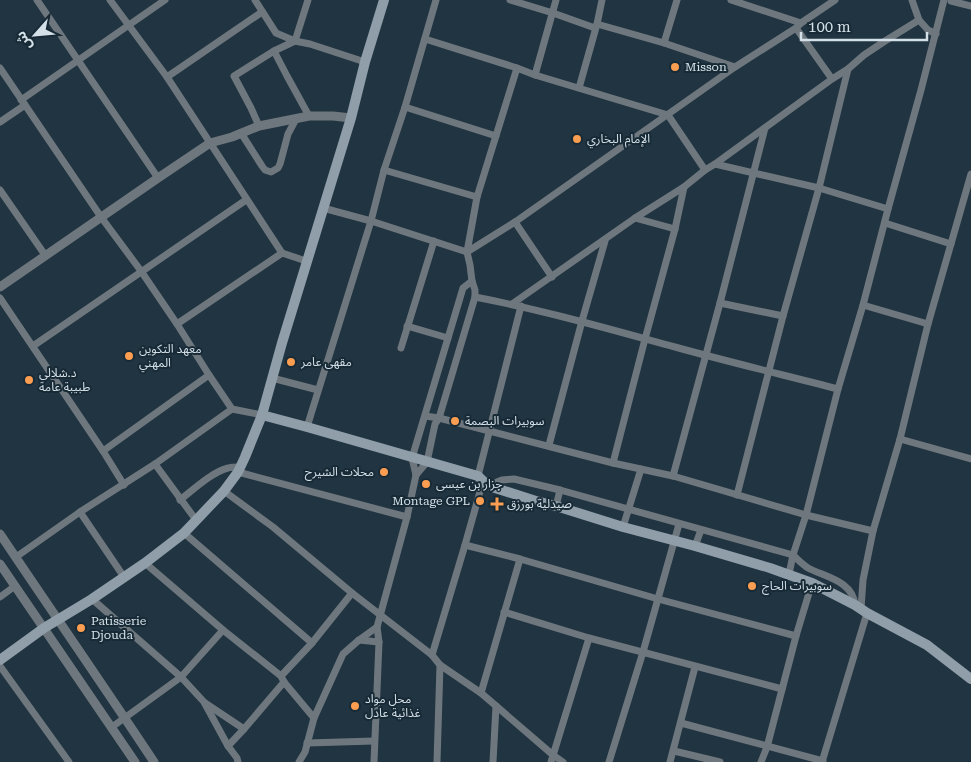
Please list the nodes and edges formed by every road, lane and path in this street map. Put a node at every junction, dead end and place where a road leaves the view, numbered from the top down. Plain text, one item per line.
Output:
1 (37, 0) edge
2 (110, 0) edge
3 (165, 0) edge
4 (255, 0) edge
5 (308, 0) edge
6 (384, 0) edge
7 (436, 0) edge
8 (510, 0) edge
9 (556, 0) edge
10 (602, 0) edge
11 (677, 0) edge
12 (731, 0) edge
13 (835, 0) edge
14 (912, 0) edge
15 (949, 0) edge
16 (971, 6) edge
17 (262, 12) junction
18 (552, 13) junction
19 (919, 20) junction
20 (128, 26) junction
21 (596, 26) junction
22 (799, 26) junction
23 (936, 34) junction
24 (425, 39) junction
25 (295, 41) junction
26 (664, 43) junction
27 (274, 51) junction
28 (77, 61) junction
29 (365, 62) junction
30 (735, 67) junction
31 (0, 68) edge
32 (517, 68) junction
33 (848, 70) junction
34 (535, 75) junction
35 (167, 77) junction
36 (832, 79) junction
37 (578, 88) junction
38 (23, 102) junction
39 (405, 107) junction
40 (668, 115) junction
41 (309, 116) junction
42 (351, 118) junction
43 (296, 119) junction
44 (0, 122) edge
45 (259, 126) junction
46 (765, 128) junction
47 (241, 133) junction
48 (496, 136) junction
49 (210, 143) junction
50 (716, 164) junction
51 (384, 170) junction
52 (705, 170) junction
53 (753, 172) junction
54 (971, 174) edge
55 (158, 178) junction
56 (684, 187) junction
57 (819, 188) junction
58 (0, 190) edge
59 (477, 197) junction
60 (246, 200) junction
61 (323, 208) junction
62 (888, 209) junction
63 (101, 217) junction
64 (635, 218) junction
65 (370, 221) junction
66 (515, 222) junction
67 (885, 223) junction
68 (675, 229) junction
69 (605, 240) junction
70 (434, 242) junction
71 (951, 244) junction
72 (467, 252) junction
73 (282, 253) junction
74 (45, 255) junction
75 (306, 260) junction
76 (141, 271) junction
77 (552, 277) junction
78 (472, 281) junction
79 (0, 287) edge
80 (476, 297) junction
81 (0, 298) edge
82 (720, 303) junction
83 (512, 304) junction
84 (863, 305) junction
85 (521, 306) junction
86 (783, 316) junction
87 (582, 321) junction
88 (177, 324) junction
89 (928, 324) junction
90 (407, 326) junction
91 (448, 338) junction
92 (644, 339) junction
93 (33, 346) junction
94 (401, 348) dead end
95 (706, 355) junction
96 (769, 372) junction
97 (209, 375) junction
98 (272, 378) junction
99 (838, 389) junction
100 (318, 390) junction
101 (232, 409) junction
102 (262, 416) junction
103 (425, 416) junction
104 (439, 418) junction
105 (306, 427) junction
106 (489, 430) junction
107 (900, 439) junction
108 (549, 445) junction
109 (103, 451) junction
110 (412, 458) junction
111 (971, 459) edge
112 (426, 462) junction
113 (613, 463) junction
114 (155, 464) junction
115 (641, 469) junction
116 (239, 470) junction
117 (416, 475) junction
118 (673, 476) junction
119 (485, 481) junction
120 (124, 485) junction
121 (560, 490) junction
122 (224, 491) junction
123 (737, 495) junction
124 (180, 500) junction
125 (556, 506) junction
126 (629, 510) junction
127 (80, 512) junction
128 (806, 515) junction
129 (407, 517) junction
130 (196, 520) junction
131 (679, 524) junction
132 (623, 527) junction
133 (701, 530) junction
134 (873, 531) junction
135 (0, 534) edge
136 (184, 534) junction
137 (675, 541) junction
138 (465, 544) junction
139 (695, 546) junction
140 (793, 555) junction
141 (16, 557) junction
142 (520, 559) junction
143 (145, 563) junction
144 (0, 564) edge
145 (789, 574) junction
146 (124, 577) junction
147 (812, 583) junction
148 (15, 586) junction
149 (352, 593) junction
150 (0, 597) edge
151 (92, 599) junction
152 (658, 599) junction
153 (861, 609) junction
154 (504, 612) junction
155 (380, 614) junction
156 (58, 621) junction
157 (377, 627) junction
158 (44, 628) junction
159 (223, 630) junction
160 (796, 636) junction
161 (589, 638) junction
162 (358, 640) junction
163 (379, 642) junction
164 (312, 643) junction
165 (643, 652) junction
166 (432, 655) junction
167 (0, 660) edge
168 (0, 666) edge
169 (440, 666) junction
170 (695, 667) junction
171 (181, 677) junction
172 (283, 679) junction
173 (971, 679) edge
174 (782, 689) junction
175 (481, 693) junction
176 (204, 702) junction
177 (496, 706) junction
178 (126, 718) junction
179 (314, 718) junction
180 (681, 723) junction
181 (112, 727) junction
182 (244, 729) junction
183 (374, 741) junction
184 (307, 743) junction
185 (228, 746) junction
186 (767, 747) junction
187 (674, 751) junction
188 (305, 752) junction
189 (552, 758) edge
190 (152, 761) edge
191 (823, 761) edge
192 (69, 762) edge
193 (135, 762) edge
194 (238, 762) edge
195 (299, 762) edge
196 (305, 762) edge
197 (374, 762) edge
198 (437, 762) edge
199 (493, 762) edge
200 (563, 762) edge
201 (608, 762) edge
202 (670, 762) edge
203 (720, 762) edge
204 (761, 762) edge

1 - 28 street
2 - 20 street
3 - 20 street
4 - 17 street
5 - 25 street
6 - 29 main road
7 - 24 street
8 - 18 street
9 - 18 street
10 - 21 street
11 - 26 street
12 - 22 street
13 - 22 street
14 - 19 street
15 - 16 street
15 - 23 street
17 - 25 street
17 - 35 street
18 - 21 street
18 - 34 street
19 - 23 street
19 - 33 street
20 - 28 street
20 - 35 street
21 - 26 street
21 - 37 street
22 - 30 street
22 - 36 street
23 - 62 street
24 - 32 street
24 - 39 street
25 - 27 street
25 - 29 street
26 - 30 street
27 - 41 street
27 - 45 street
28 - 38 street
28 - 55 street
29 - 42 main road
30 - 40 street
31 - 38 street
32 - 34 street
32 - 48 street
33 - 36 street
33 - 57 street
34 - 37 street
35 - 49 street
36 - 46 street
37 - 40 street
38 - 44 street
38 - 63 street
39 - 48 street
39 - 51 street
40 - 52 street
40 - 66 street
41 - 42 street
41 - 43 street
42 - 61 main road
43 - 45 street
43 - 47 street
45 - 47 street
46 - 50 street
46 - 53 street
47 - 49 street
48 - 59 street
49 - 55 street
49 - 60 street
50 - 52 street
50 - 53 street
51 - 59 street
51 - 65 street
52 - 56 street
53 - 57 street
53 - 82 street
54 - 71 street
55 - 63 street
56 - 64 street
56 - 68 street
57 - 62 street
57 - 86 street
58 - 74 street
59 - 72 street
60 - 73 street
60 - 76 street
61 - 65 street
61 - 75 main road
62 - 67 street
63 - 74 street
63 - 76 street
64 - 68 street
64 - 69 street
65 - 70 street
65 - 100 street
66 - 72 street
66 - 77 street
67 - 71 street
67 - 84 street
68 - 92 street
69 - 77 street
69 - 87 street
70 - 72 street
70 - 90 street
71 - 89 street
72 - 78 street
73 - 75 street
73 - 88 street
74 - 79 street
75 - 98 main road
76 - 88 street
76 - 93 street
77 - 83 street
78 - 80 street
78 - 91 street
80 - 83 street
80 - 104 street
81 - 93 street
82 - 86 street
82 - 95 street
83 - 85 street
84 - 89 street
84 - 99 street
85 - 87 street
85 - 106 street
86 - 96 street
87 - 92 street
87 - 108 street
88 - 97 street
89 - 107 street
90 - 91 street
90 - 94 street
91 - 103 street
92 - 95 street
92 - 113 street
93 - 109 street
95 - 96 street
95 - 118 street
96 - 99 street
96 - 123 street
97 - 101 street
97 - 109 street
98 - 100 street
98 - 102 main road
99 - 128 street
100 - 105 street
101 - 102 street
101 - 114 street
102 - 105 main road
102 - 116 main road
103 - 104 street
103 - 110 street
104 - 106 street
104 - 112 street
105 - 110 main road
106 - 108 street
106 - 119 street
107 - 111 street
107 - 134 street
108 - 113 street
109 - 120 street
110 - 112 main road
110 - 117 street
112 - 117 street
112 - 119 main road
113 - 115 street
114 - 120 street
114 - 124 street
115 - 118 street
115 - 126 street
116 - 122 main road
116 - 124 street
116 - 129 street
117 - 129 street
118 - 123 street
119 - 121 street
119 - 125 main road
119 - 138 street
120 - 127 street
121 - 125 street
121 - 126 street
122 - 130 main road
122 - 149 street
123 - 128 street
124 - 130 street
125 - 132 main road
126 - 131 street
126 - 132 street
127 - 141 street
127 - 146 street
128 - 134 street
128 - 140 street
129 - 155 street
130 - 136 main road
131 - 133 street
131 - 137 street
132 - 137 main road
133 - 139 street
133 - 140 street
134 - 153 street
135 - 141 street
136 - 143 main road
136 - 164 street
137 - 139 main road
137 - 152 street
138 - 142 street
138 - 166 street
139 - 145 main road
140 - 145 street
140 - 153 street
141 - 156 street
142 - 152 street
142 - 154 street
143 - 146 main road
143 - 159 street
144 - 148 street
145 - 147 main road
146 - 151 main road
147 - 153 main road
147 - 160 street
148 - 150 street
148 - 158 street
149 - 155 street
149 - 164 street
151 - 156 main road
151 - 171 street
152 - 160 street
152 - 165 street
153 - 173 main road
153 - 191 street
154 - 161 street
154 - 175 street
155 - 157 street
155 - 166 street
156 - 158 main road
156 - 178 street
157 - 162 street
157 - 163 street
158 - 167 main road
158 - 181 street
159 - 171 street
159 - 172 street
160 - 174 street
161 - 165 street
161 - 189 street
162 - 163 street
162 - 179 street
163 - 183 street
164 - 172 street
165 - 170 street
165 - 201 street
166 - 169 street
168 - 192 street
169 - 175 street
169 - 198 street
170 - 174 street
170 - 180 street
171 - 176 street
171 - 178 street
172 - 179 street
172 - 182 street
174 - 186 street
175 - 177 street
176 - 182 street
176 - 185 street
177 - 189 street
177 - 199 street
178 - 181 street
178 - 190 street
179 - 184 street
180 - 186 street
180 - 187 street
181 - 193 street
182 - 185 street
183 - 184 street
183 - 197 street
184 - 188 street
185 - 194 street
186 - 191 street
186 - 204 street
187 - 202 street
187 - 203 street
188 - 195 street
188 - 196 street
189 - 200 street

